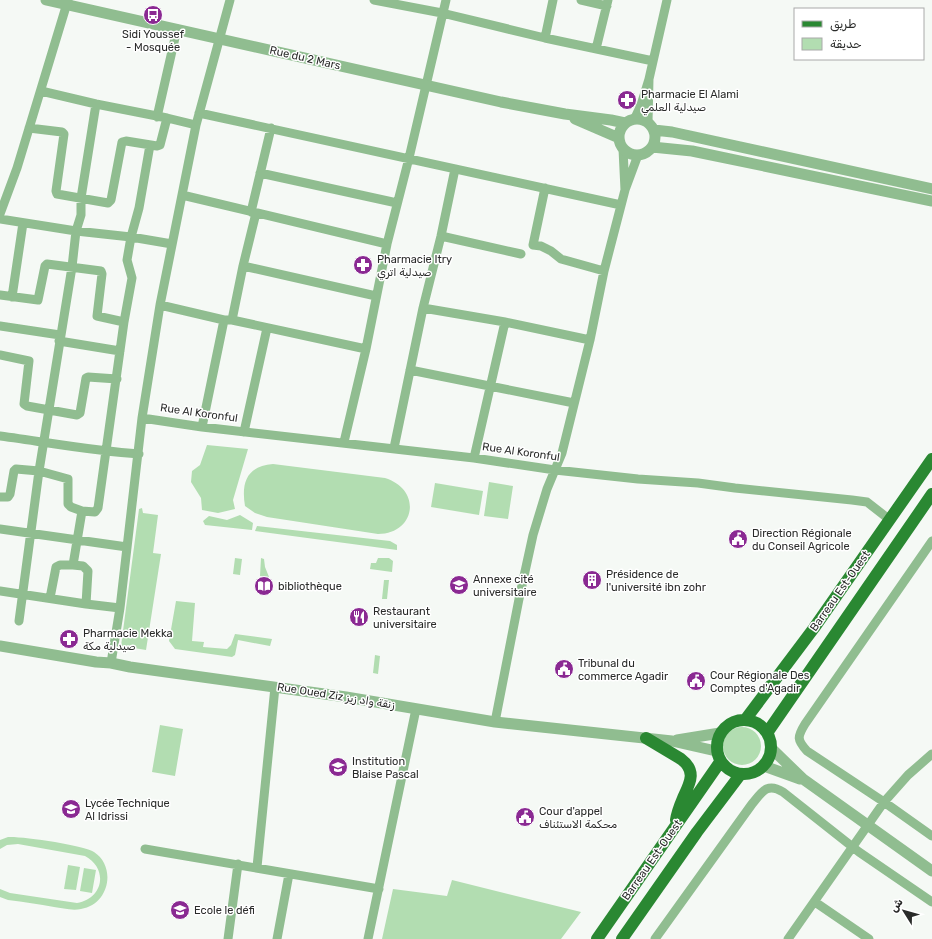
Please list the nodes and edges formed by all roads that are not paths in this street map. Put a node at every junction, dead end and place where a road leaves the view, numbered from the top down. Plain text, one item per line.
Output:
1 (46, 0) edge
2 (230, 0) edge
3 (374, 0) edge
4 (446, 0) edge
5 (553, 0) edge
6 (581, 0) edge
7 (668, 0) edge
8 (68, 2) edge
9 (608, 3) edge
10 (412, 4) edge
11 (442, 13) junction
12 (177, 29) junction
13 (219, 38) junction
14 (545, 38) junction
15 (596, 49) junction
16 (653, 61) junction
17 (649, 80) junction
18 (426, 85) junction
19 (40, 91) junction
20 (96, 104) junction
21 (199, 113) junction
22 (565, 114) junction
23 (157, 117) junction
24 (167, 118) junction
25 (630, 121) junction
26 (196, 125) junction
27 (651, 126) junction
28 (29, 128) junction
29 (271, 128) junction
30 (619, 138) junction
31 (150, 145) junction
32 (652, 147) junction
33 (623, 149) junction
34 (638, 155) junction
35 (409, 158) junction
36 (455, 169) junction
37 (260, 173) junction
38 (545, 188) junction
39 (932, 189) edge
40 (625, 190) junction
41 (182, 195) junction
42 (81, 198) junction
43 (932, 202) edge
44 (398, 203) junction
45 (621, 205) junction
46 (254, 213) junction
47 (0, 214) edge
48 (0, 219) edge
49 (23, 223) junction
50 (76, 232) junction
51 (441, 236) junction
52 (131, 237) junction
53 (172, 244) junction
54 (387, 244) junction
55 (521, 254) dead end
56 (243, 266) junction
57 (72, 267) junction
58 (604, 271) junction
59 (0, 295) edge
60 (376, 296) junction
61 (12, 297) junction
62 (160, 305) junction
63 (423, 308) junction
64 (228, 320) junction
65 (124, 322) junction
66 (505, 322) junction
67 (0, 326) edge
68 (268, 328) junction
69 (60, 338) junction
70 (590, 340) junction
71 (366, 349) junction
72 (120, 351) junction
73 (0, 355) edge
74 (410, 370) junction
75 (117, 379) junction
76 (491, 387) junction
77 (574, 403) junction
78 (48, 410) junction
79 (142, 418) junction
80 (202, 427) junction
81 (244, 432) junction
82 (0, 436) edge
83 (43, 442) junction
84 (344, 442) junction
85 (394, 448) junction
86 (106, 452) junction
87 (139, 454) junction
88 (474, 458) junction
89 (932, 459) edge
90 (556, 470) junction
91 (39, 471) junction
92 (932, 494) edge
93 (0, 497) edge
94 (82, 511) junction
95 (890, 520) junction
96 (0, 529) edge
97 (30, 533) junction
98 (77, 540) junction
99 (930, 544) edge
100 (126, 547) junction
101 (932, 558) edge
102 (73, 565) junction
103 (0, 591) edge
104 (22, 594) junction
105 (50, 598) junction
106 (86, 604) junction
107 (120, 608) junction
108 (19, 621) dead end
109 (0, 646) edge
110 (111, 663) junction
111 (275, 687) junction
112 (416, 709) junction
113 (745, 720) junction
114 (495, 722) junction
115 (720, 733) junction
116 (767, 733) junction
117 (646, 738) junction
118 (672, 741) junction
119 (771, 748) junction
120 (932, 755) edge
121 (718, 757) junction
122 (764, 766) junction
123 (740, 775) junction
124 (802, 780) junction
125 (884, 802) junction
126 (868, 824) junction
127 (673, 831) junction
128 (932, 836) edge
129 (853, 846) junction
130 (145, 849) dead end
131 (238, 864) junction
132 (257, 867) junction
133 (932, 871) edge
134 (289, 874) junction
135 (379, 889) junction
136 (815, 902) junction
137 (932, 902) edge
138 (228, 939) edge
139 (277, 939) edge
140 (368, 939) edge
141 (597, 939) edge
142 (622, 939) edge
143 (655, 939) edge
144 (788, 939) edge
145 (869, 939) edge

1 - 8 street, Rue du 2 Mars
2 - 13 street
3 - 10 street
4 - 11 street
5 - 14 street
6 - 9 street
7 - 16 street
8 - 12 street, Rue du 2 Mars
8 - 19 street
9 - 15 street
10 - 11 street
11 - 14 street
11 - 18 street
12 - 13 street, Rue du 2 Mars
12 - 23 street
13 - 18 street, Rue du 2 Mars
13 - 21 street
14 - 15 street
15 - 16 street
16 - 17 street
17 - 25 street
17 - 27 street
18 - 22 street, Rue du 2 Mars
18 - 35 street
19 - 20 street
19 - 28 street
20 - 23 street
20 - 42 street
21 - 26 street
21 - 29 street
22 - 25 street, Rue du 2 Mars
22 - 30 street, Rue du 2 Mars
23 - 24 street
24 - 26 street
24 - 31 street
25 - 27 street
25 - 30 street
26 - 41 street
27 - 32 street
27 - 39 street
28 - 42 street
28 - 47 street
29 - 35 street
29 - 37 street
30 - 33 street
31 - 42 street
31 - 52 street
32 - 34 street
32 - 43 street
33 - 34 street
33 - 40 street
34 - 40 street
35 - 36 street
35 - 44 street
36 - 38 street
36 - 51 street
37 - 44 street
37 - 46 street
38 - 45 street
38 - 58 street
40 - 45 street
41 - 46 street
41 - 53 street
42 - 50 street
44 - 54 street
45 - 58 street
46 - 54 street
46 - 56 street
48 - 49 street
49 - 50 street
49 - 61 street
50 - 52 street
50 - 57 street
51 - 55 street
51 - 63 street
52 - 53 street
52 - 65 street
53 - 62 street
54 - 60 street
56 - 60 street
56 - 64 street
57 - 61 street
57 - 65 street
57 - 69 street
58 - 70 street
59 - 61 street
60 - 71 street
62 - 64 street
62 - 79 street
63 - 66 street
63 - 74 street
64 - 68 street
64 - 80 street
65 - 72 street
66 - 70 street
66 - 76 street
67 - 69 street
68 - 71 street
68 - 81 street
69 - 72 street
69 - 78 street
70 - 77 street
71 - 84 street
72 - 75 street
73 - 78 street
74 - 76 street
74 - 85 street
75 - 78 street
75 - 86 street
76 - 77 street
76 - 88 street
77 - 90 street
78 - 83 street
79 - 80 street, Rue Al Koronful
79 - 87 street
80 - 81 street, Rue Al Koronful
81 - 84 street, Rue Al Koronful
82 - 83 street
83 - 86 street
83 - 91 street
84 - 85 street, Rue Al Koronful
85 - 88 street, Rue Al Koronful
86 - 87 street
86 - 94 street
87 - 100 street
88 - 90 street, Rue Al Koronful
89 - 95 main road, Barreau Est-Ouest
90 - 95 street, Rue Al Koronful
90 - 114 street
91 - 93 street
91 - 94 street
91 - 97 street
92 - 116 main road, Barreau Est-Ouest
94 - 98 street
95 - 113 main road, Barreau Est-Ouest
96 - 97 street
97 - 98 street
97 - 104 street
98 - 100 street
98 - 102 street
99 - 101 street
99 - 125 street
100 - 107 street
102 - 105 street
102 - 106 street
103 - 104 street
104 - 105 street
104 - 108 street
105 - 106 street
106 - 107 street
107 - 110 street
109 - 110 street, Rue Oued Ziz زنقة واد زيز
110 - 111 street, Rue Oued Ziz زنقة واد زيز
111 - 112 street, Rue Oued Ziz زنقة واد زيز
111 - 132 street
112 - 114 street, Rue Oued Ziz زنقة واد زيز
112 - 135 street
113 - 115 main road
113 - 116 main road
114 - 117 street, Rue Oued Ziz زنقة واد زيز
115 - 118 street, Rue Oued Ziz زنقة واد زيز
115 - 121 main road
116 - 119 main road
117 - 118 street, Rue Oued Ziz زنقة واد زيز
117 - 127 main road
118 - 121 street, Rue Oued Ziz زنقة واد زيز
119 - 122 main road
119 - 124 street
120 - 125 street
121 - 123 main road
121 - 127 main road, Barreau Est-Ouest
122 - 123 main road
122 - 124 street
123 - 142 main road, Barreau Est-Ouest
124 - 126 street
125 - 126 street
125 - 128 street
126 - 129 street
126 - 133 street
127 - 141 main road, Barreau Est-Ouest
129 - 136 street
129 - 137 street
129 - 143 street
130 - 131 street
131 - 132 street
131 - 138 street
132 - 134 street
134 - 135 street
134 - 139 street
135 - 140 street
136 - 144 street
136 - 145 street

